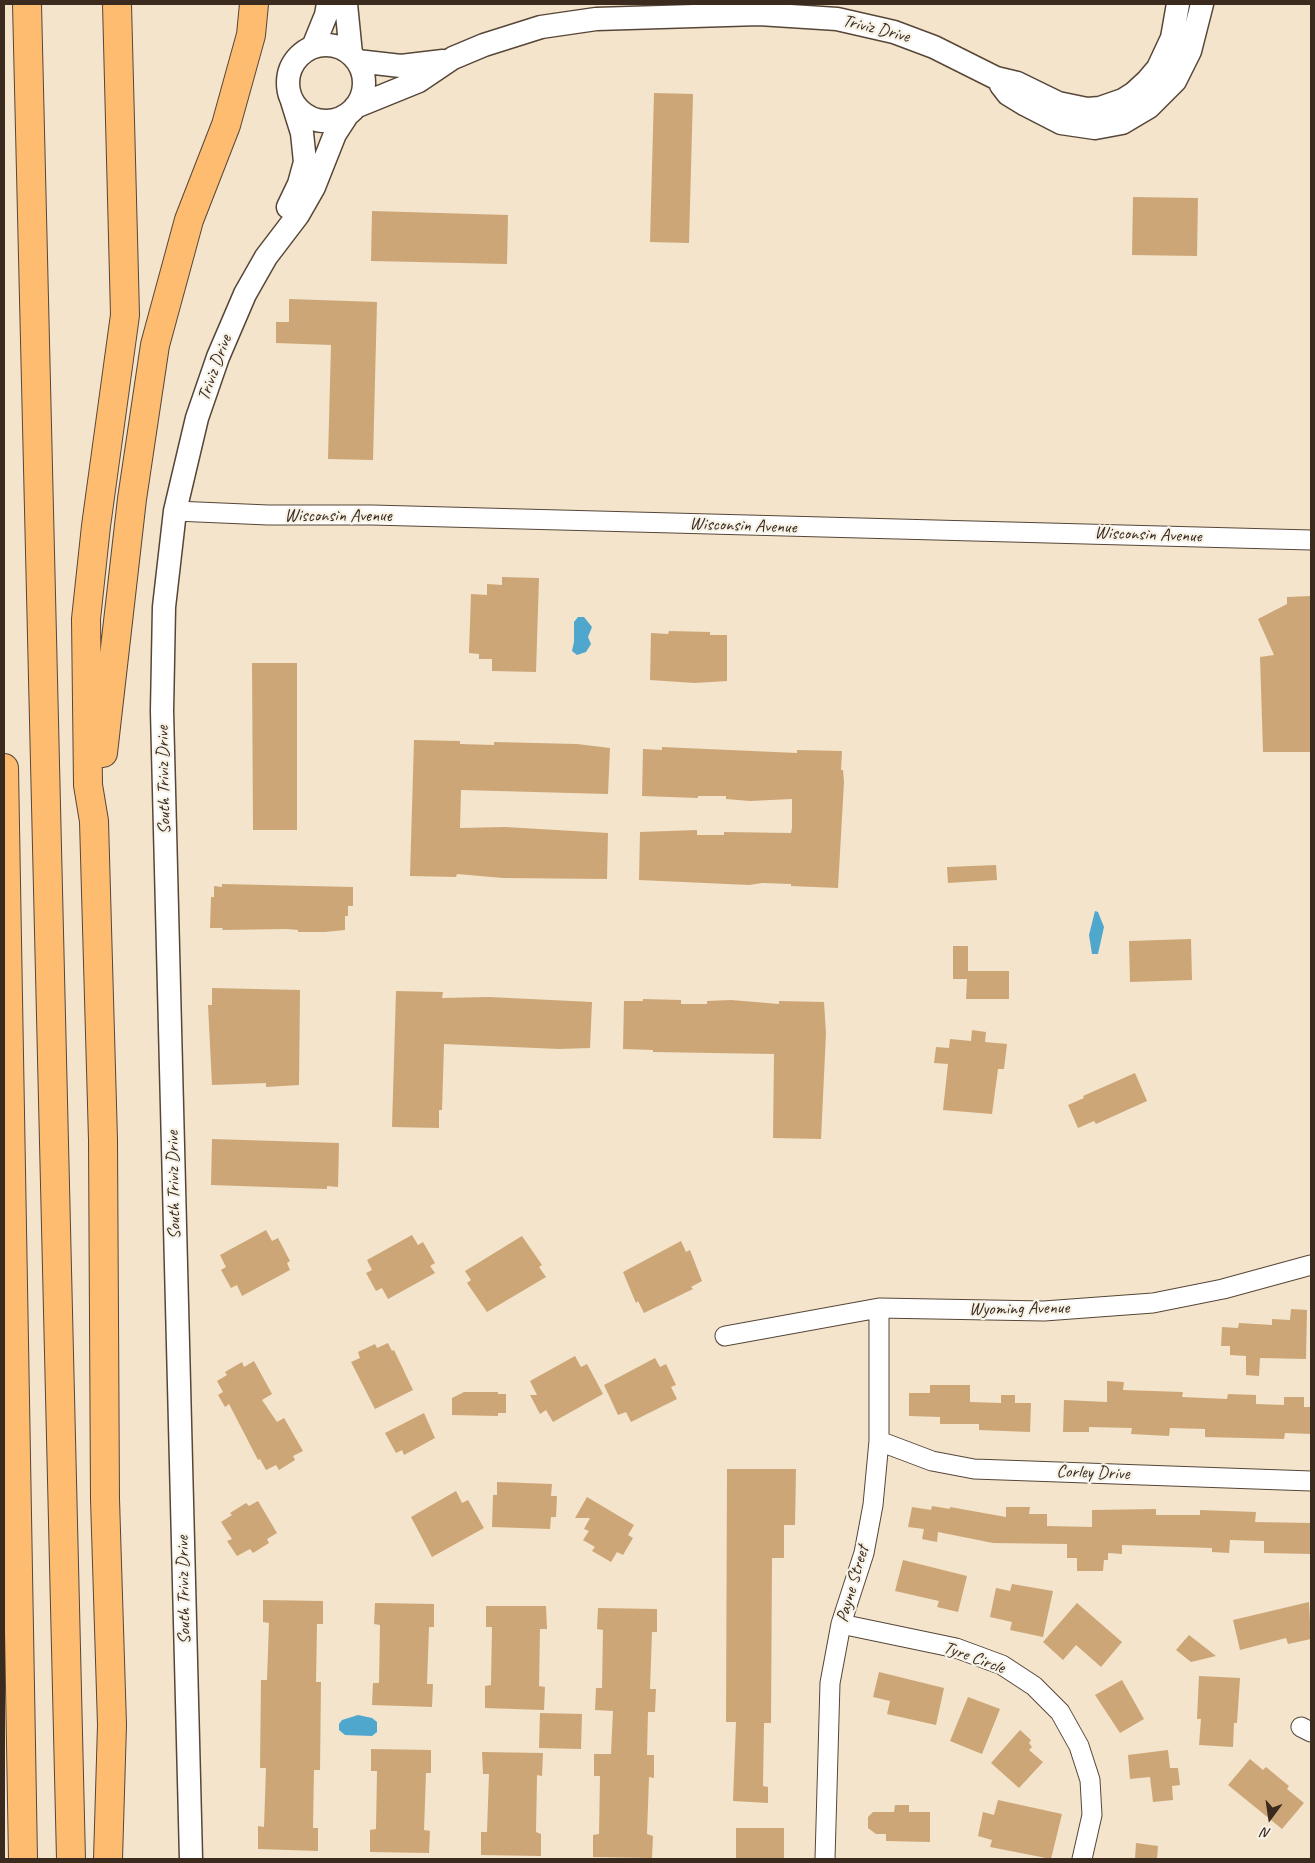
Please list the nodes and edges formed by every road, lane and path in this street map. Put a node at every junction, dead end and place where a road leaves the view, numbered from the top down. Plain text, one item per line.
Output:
1 (27, 4) edge
2 (117, 4) edge
3 (254, 4) edge
4 (328, 4) edge
5 (346, 4) edge
6 (1178, 4) edge
7 (1202, 4) edge
8 (313, 47) junction
9 (354, 58) junction
10 (453, 58) junction
11 (996, 78) junction
12 (290, 96) junction
13 (352, 110) junction
14 (281, 235) junction
15 (175, 511) junction
16 (1311, 540) edge
17 (4, 768) edge
18 (94, 821) junction
19 (4, 1260) edge
20 (1311, 1266) edge
21 (879, 1308) junction
22 (725, 1336) dead end
23 (15, 1358) junction
24 (879, 1440) junction
25 (1311, 1481) edge
26 (841, 1624) junction
27 (24, 1859) edge
28 (71, 1859) edge
29 (108, 1859) edge
30 (191, 1859) edge
31 (826, 1859) edge
32 (1082, 1859) edge

1 - 28 highway
2 - 18 highway
3 - 18 highway
4 - 8 street
5 - 9 street
6 - 11 street, Triviz Drive
7 - 11 street, Triviz Drive
8 - 9 street
8 - 12 street
9 - 10 street, Triviz Drive
9 - 13 street
10 - 11 street, Triviz Drive
10 - 13 street, Triviz Drive
12 - 13 street
12 - 14 street, Triviz Drive
13 - 14 street, Triviz Drive
14 - 15 street, Triviz Drive
15 - 16 street, Wisconsin Avenue
15 - 30 street, South Triviz Drive
17 - 23 highway
18 - 29 highway
19 - 23 highway
20 - 21 street, Wyoming Avenue
21 - 22 street, Wyoming Avenue
21 - 24 street, Payne Street
23 - 27 highway
24 - 25 street, Corley Drive
24 - 26 street, Payne Street
26 - 31 street, Payne Street
26 - 32 street, Tyre Circle

